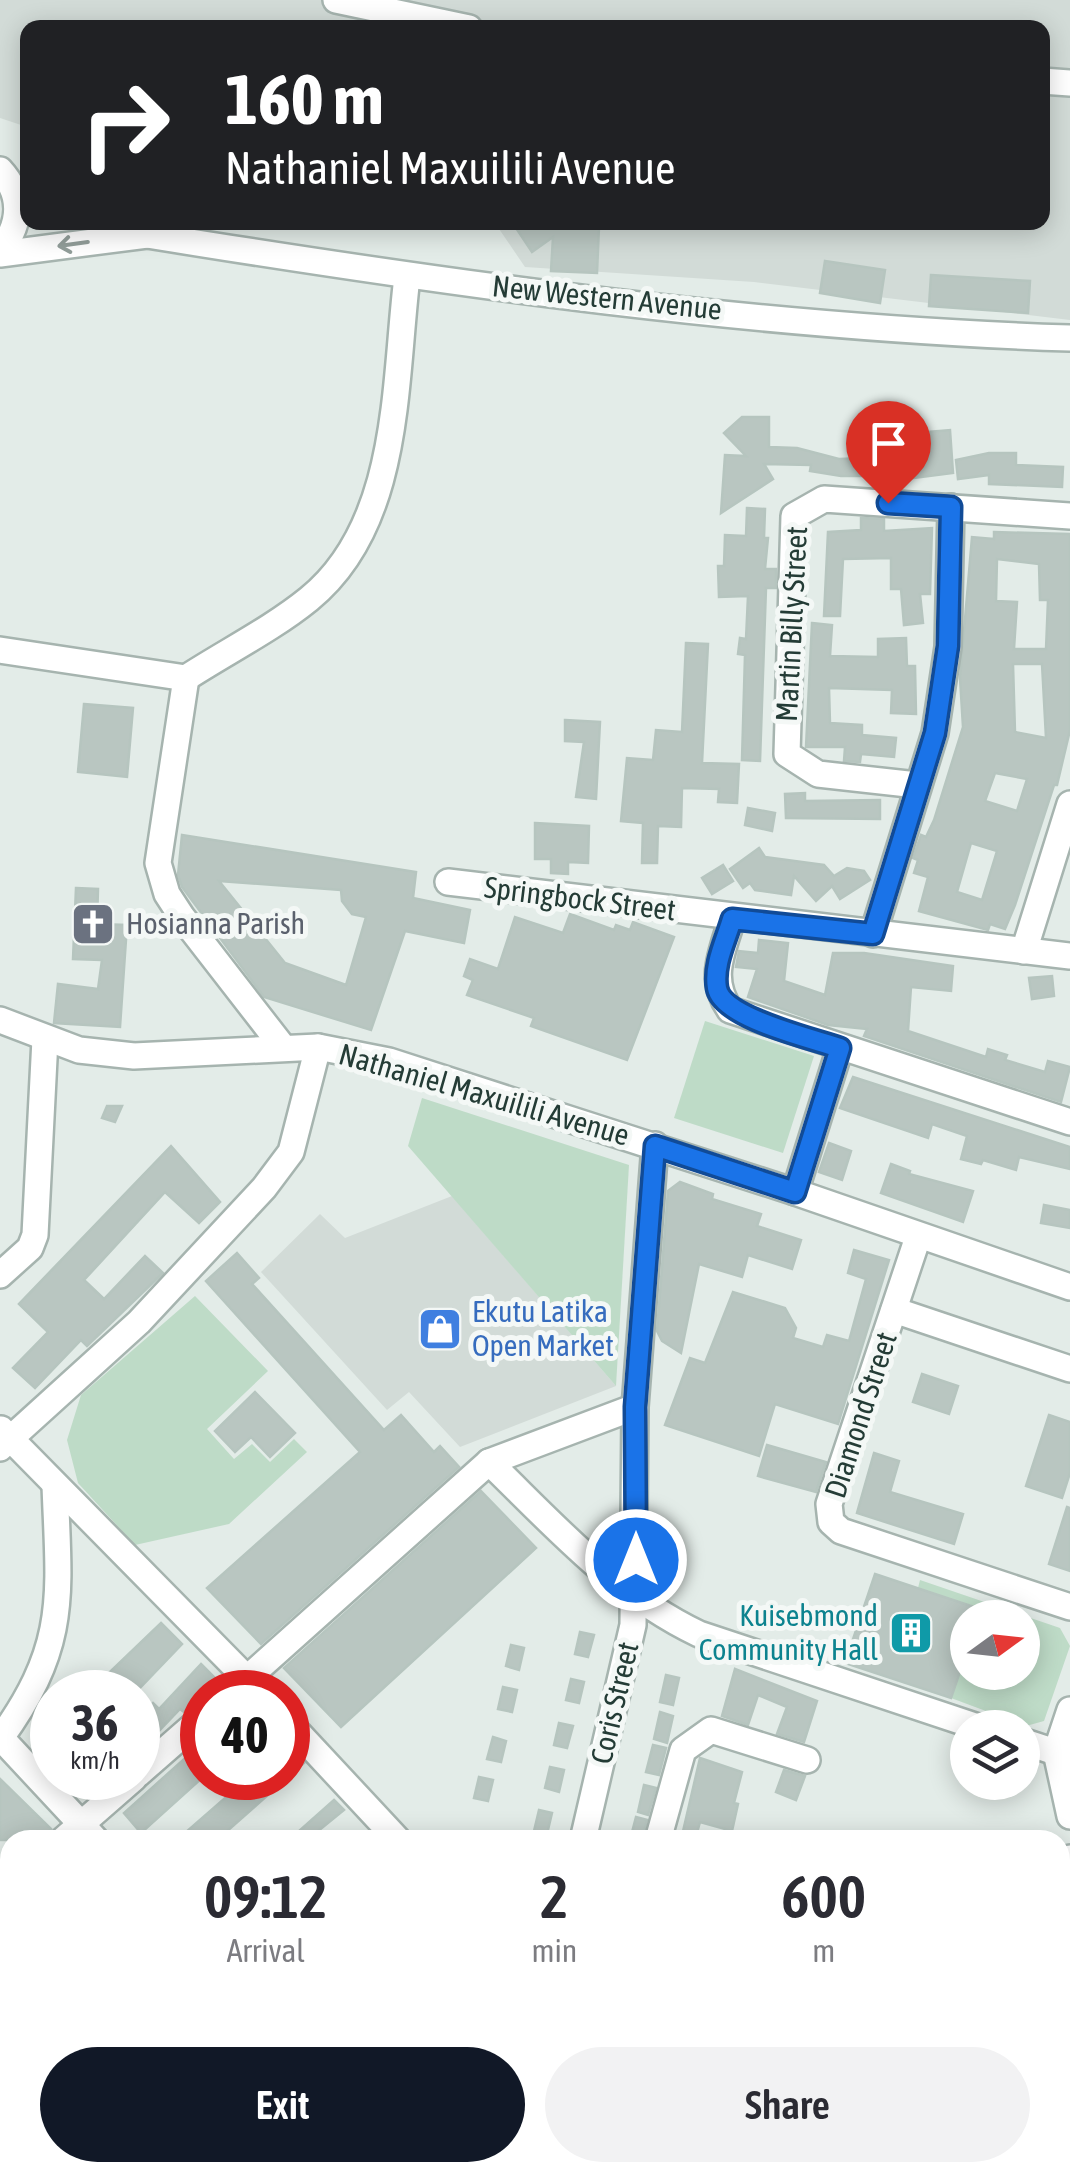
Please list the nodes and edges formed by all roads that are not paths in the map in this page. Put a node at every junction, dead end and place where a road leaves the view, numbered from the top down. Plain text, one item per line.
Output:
1 (336, 0) edge
2 (431, 20) edge
3 (1, 171) edge
4 (136, 230) edge
5 (146, 235) junction
6 (0, 253) edge
7 (407, 277) junction
8 (1070, 338) edge
9 (951, 507) junction
10 (1070, 516) edge
11 (0, 650) edge
12 (186, 678) junction
13 (917, 785) junction
14 (1070, 804) edge
15 (448, 882) dead end
16 (732, 919) junction
17 (873, 934) junction
18 (1024, 950) junction
19 (1070, 956) edge
20 (0, 1020) edge
21 (46, 1039) junction
22 (282, 1046) junction
23 (318, 1046) junction
24 (840, 1048) junction
25 (1070, 1122) edge
26 (655, 1146) junction
27 (795, 1192) junction
28 (918, 1237) junction
29 (0, 1275) edge
30 (1070, 1287) edge
31 (894, 1310) junction
32 (1070, 1368) edge
33 (635, 1407) junction
34 (3, 1438) edge
35 (489, 1462) junction
36 (55, 1485) junction
37 (636, 1598) junction
38 (1070, 1607) edge
39 (230, 1670) edge
40 (266, 1670) edge
41 (1070, 1710) edge
42 (950, 1718) edge
43 (180, 1737) edge
44 (1, 1738) edge
45 (310, 1746) edge
46 (160, 1755) edge
47 (1063, 1755) edge
48 (807, 1760) dead end
49 (113, 1800) edge
50 (1070, 1816) edge
51 (76, 1830) edge
52 (85, 1830) edge
53 (389, 1830) edge
54 (585, 1830) edge
55 (661, 1830) edge

1 - 2 street
3 - 6 street
4 - 5 street
5 -> 6 street
5 - 7 street, New Western Avenue
7 - 8 street, New Western Avenue
7 - 12 street
9 - 10 street, Martin Billy Street
9 - 13 street
9 - 13 street, Martin Billy Street
11 - 12 street
12 - 22 street
13 - 17 street
14 - 18 street
15 - 16 street, Springbock Street
16 - 17 street, Springbock Street
16 - 24 street
17 - 18 street, Springbock Street
18 - 19 street, Springbock Street
20 - 21 street, Nathaniel Maxuilili Avenue
21 - 22 street, Nathaniel Maxuilili Avenue
21 - 29 street
22 - 23 street, Nathaniel Maxuilili Avenue
23 - 26 street, Nathaniel Maxuilili Avenue
23 - 34 street
24 - 25 street
24 - 27 street
26 - 27 street, Nathaniel Maxuilili Avenue
26 - 33 street, Coris Street
27 - 28 street, Nathaniel Maxuilili Avenue
28 - 30 street, Nathaniel Maxuilili Avenue
28 - 31 street, Diamond Street
31 - 32 street
31 - 38 street, Diamond Street
33 - 35 street
33 - 37 street, Coris Street
34 - 36 street
35 - 37 street
35 - 40 street
36 - 39 street
36 - 44 street
37 - 42 street
37 - 54 street, Coris Street
41 - 47 street
43 - 46 street
44 - 51 street
45 - 53 street
47 - 50 street
48 - 55 street
49 - 52 street

